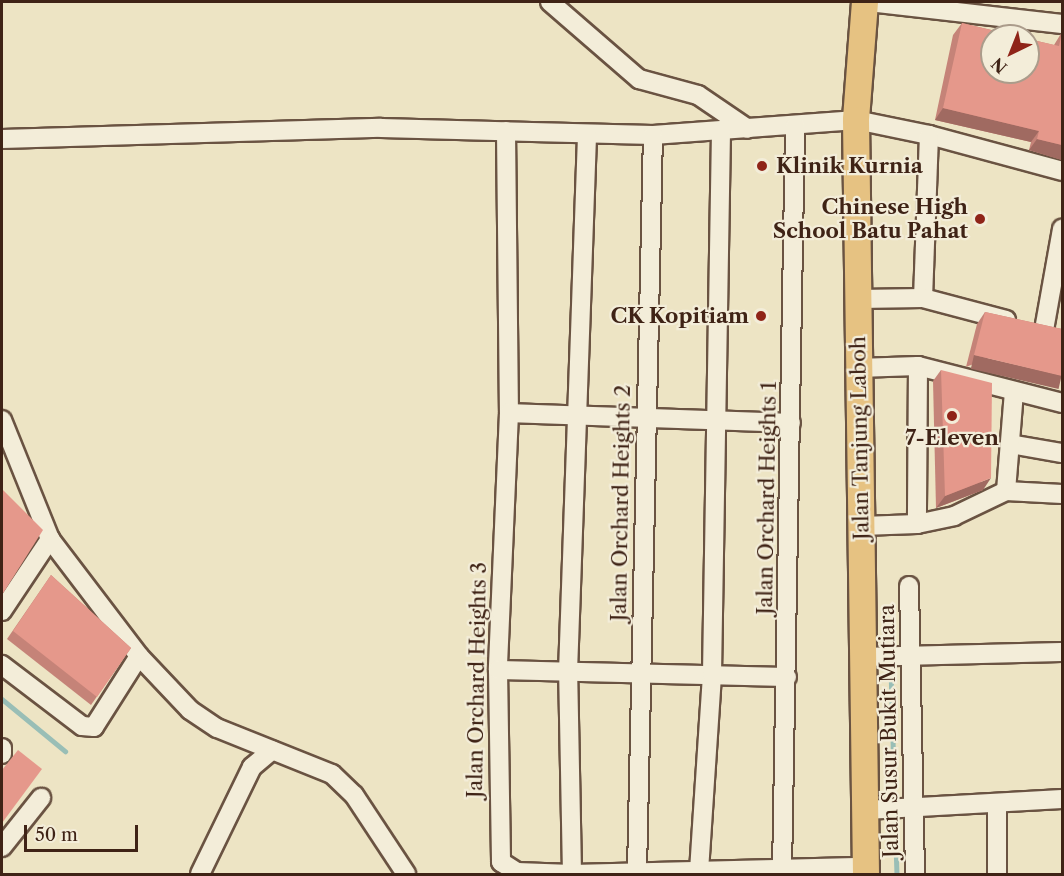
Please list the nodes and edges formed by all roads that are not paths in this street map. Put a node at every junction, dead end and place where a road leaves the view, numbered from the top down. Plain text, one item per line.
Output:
1 (550, 2) edge
2 (867, 2) edge
3 (1062, 24) edge
4 (856, 120) junction
5 (795, 126) junction
6 (748, 129) junction
7 (506, 131) junction
8 (721, 132) junction
9 (587, 135) junction
10 (653, 135) junction
11 (929, 135) junction
12 (2, 139) edge
13 (1062, 171) edge
14 (1062, 229) edge
15 (923, 298) junction
16 (858, 299) junction
17 (1044, 330) junction
18 (1062, 336) edge
19 (918, 366) junction
20 (857, 368) junction
21 (1014, 391) junction
22 (1062, 403) edge
23 (509, 413) junction
24 (574, 418) junction
25 (645, 419) junction
26 (2, 420) edge
27 (718, 422) junction
28 (791, 423) junction
29 (1010, 444) junction
30 (1062, 453) edge
31 (1006, 491) junction
32 (1062, 494) edge
33 (917, 524) junction
34 (862, 526) junction
35 (50, 539) junction
36 (909, 586) dead end
37 (2, 611) edge
38 (1062, 652) edge
39 (139, 656) junction
40 (860, 657) junction
41 (910, 659) junction
42 (2, 665) edge
43 (498, 670) junction
44 (568, 672) junction
45 (641, 673) junction
46 (712, 674) junction
47 (787, 677) junction
48 (2, 748) edge
49 (272, 750) junction
50 (2, 754) edge
51 (41, 798) dead end
52 (1062, 799) edge
53 (997, 803) junction
54 (891, 807) junction
55 (2, 847) edge
56 (850, 870) edge
57 (699, 871) junction
58 (637, 872) junction
59 (778, 872) edge
60 (200, 874) edge
61 (406, 874) edge
62 (572, 874) edge
63 (915, 874) edge
64 (997, 874) edge

1 - 6 street
2 - 3 street
2 - 4 highway, Jalan Tanjung Laboh
4 - 5 street
4 - 11 street
4 - 16 highway, Jalan Tanjung Laboh
5 - 6 street
5 - 28 street, Jalan Orchard Heights 1
6 - 8 street
7 - 9 street
7 - 12 street
7 - 23 street, Jalan Orchard Heights 3
8 - 10 street
8 - 27 street
9 - 10 street
9 - 24 street
10 - 25 street, Jalan Orchard Heights 2
11 - 13 street
11 - 15 street
14 - 17 street
15 - 16 street
15 - 17 street
16 - 20 highway, Jalan Tanjung Laboh
17 - 18 street
19 - 20 street
19 - 21 street
19 - 33 street
20 - 34 highway, Jalan Tanjung Laboh
21 - 22 street
21 - 29 street
23 - 24 street
23 - 43 street, Jalan Orchard Heights 3
24 - 25 street
24 - 44 street
25 - 27 street
25 - 45 street, Jalan Orchard Heights 2
26 - 35 street
27 - 28 street
27 - 46 street
28 - 47 street, Jalan Orchard Heights 1
29 - 30 street
29 - 31 street
31 - 32 street
31 - 33 street
33 - 34 street
34 - 40 highway, Jalan Tanjung Laboh
35 - 37 street
35 - 39 street
36 - 41 street, Jalan Susur Bukit Mutiara
38 - 41 street
39 - 42 street
39 - 49 street
40 - 41 street
40 - 54 highway, Jalan Tanjung Laboh
41 - 54 street, Jalan Susur Bukit Mutiara
43 - 44 street
43 - 62 street, Jalan Orchard Heights 3
44 - 45 street
44 - 62 street
45 - 46 street
45 - 58 street, Jalan Orchard Heights 2
46 - 47 street
46 - 57 street
47 - 59 street, Jalan Orchard Heights 1
48 - 50 street
49 - 60 street
49 - 61 street
51 - 55 street
52 - 53 street
53 - 54 street
53 - 64 street
54 - 56 highway, Jalan Tanjung Laboh
54 - 63 street, Jalan Susur Bukit Mutiara
56 - 59 street, Jalan Orchard Heights 3
57 - 58 street, Jalan Orchard Heights 3
57 - 59 street, Jalan Orchard Heights 3
58 - 62 street, Jalan Orchard Heights 3

